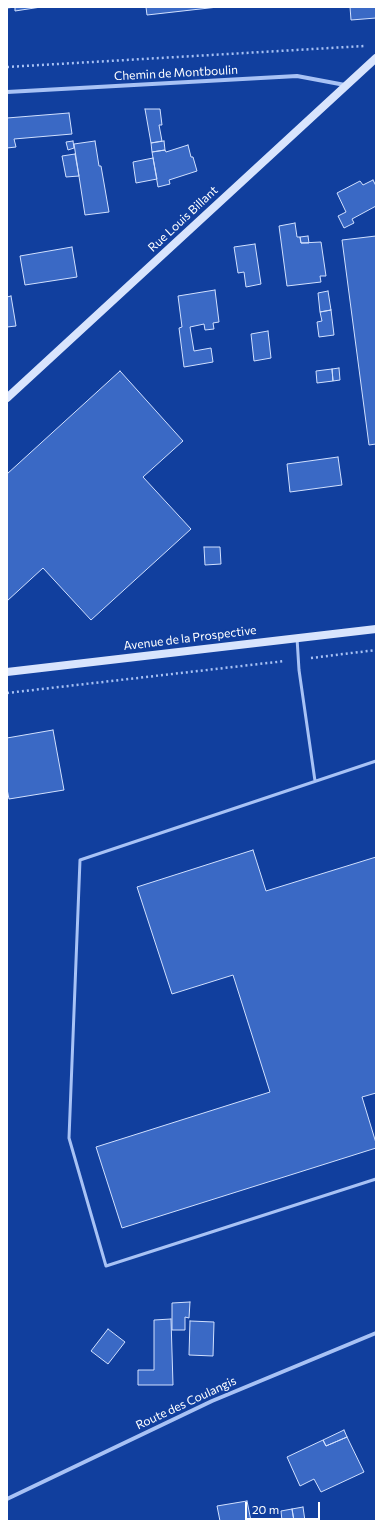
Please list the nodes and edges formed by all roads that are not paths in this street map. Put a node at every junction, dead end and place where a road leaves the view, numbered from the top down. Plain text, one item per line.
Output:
1 (376, 58) edge
2 (346, 85) junction
3 (7, 92) edge
4 (7, 398) edge
5 (376, 629) edge
6 (297, 638) junction
7 (7, 672) edge
8 (376, 761) edge
9 (315, 781) junction
10 (376, 1179) edge
11 (376, 1333) edge
12 (7, 1499) edge

1 - 2 street, Rue Louis Billant
2 - 3 street, Chemin de Montboulin
2 - 4 street, Rue Louis Billant
5 - 6 street, Avenue de la Prospective
6 - 7 street, Avenue de la Prospective
6 - 9 lane
8 - 9 lane
9 - 10 lane
11 - 12 street, Route des Coulangis

